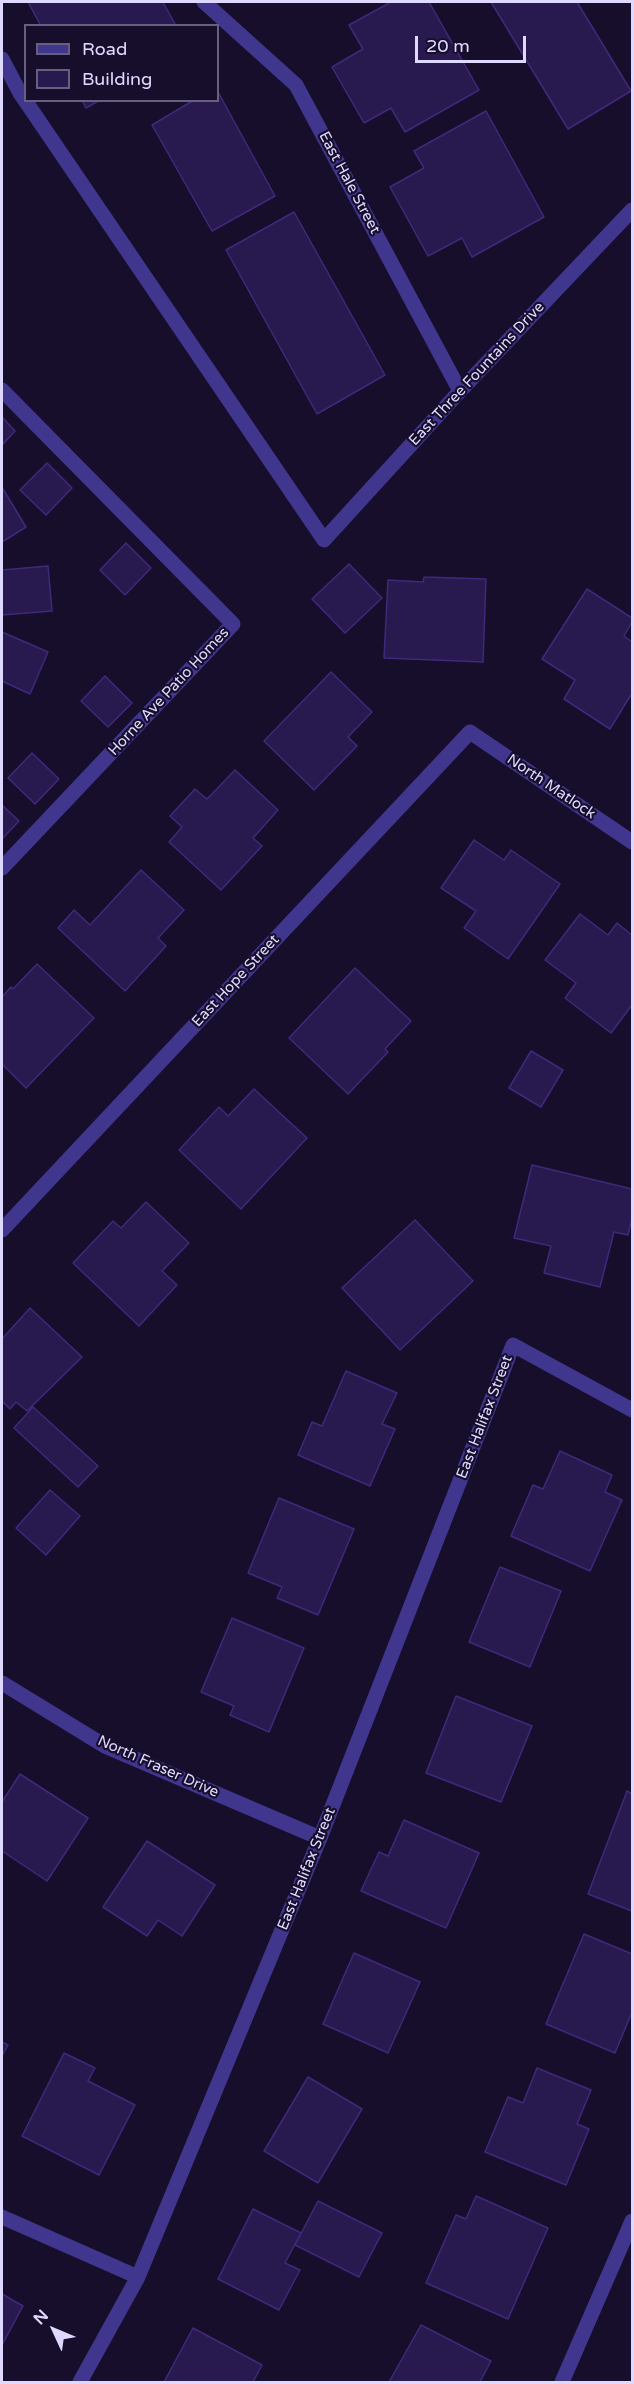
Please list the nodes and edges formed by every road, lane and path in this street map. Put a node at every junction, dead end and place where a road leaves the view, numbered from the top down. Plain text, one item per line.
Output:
1 (204, 2) edge
2 (2, 59) edge
3 (24, 99) edge
4 (26, 102) edge
5 (633, 210) edge
6 (2, 390) edge
7 (460, 391) junction
8 (470, 732) joint
9 (633, 842) edge
10 (2, 868) edge
11 (2, 1230) edge
12 (633, 1410) edge
13 (2, 1683) edge
14 (320, 1838) junction
15 (2, 2217) edge
16 (633, 2222) edge
17 (138, 2277) junction
18 (80, 2382) edge
19 (562, 2382) edge

1 - 7 street, East Hale Street
2 - 3 street, East Three Fountains Drive
4 - 7 street, East Three Fountains Drive
5 - 7 street, East Three Fountains Drive
6 - 10 street, Horne Ave Patio Homes
8 - 9 street, North Matlock
8 - 11 street, East Hope Street
12 - 14 street, East Halifax Street
13 - 14 street, North Fraser Drive
14 - 17 street, East Halifax Street
15 - 17 street
16 - 19 street
17 - 18 street, East Halifax Street

